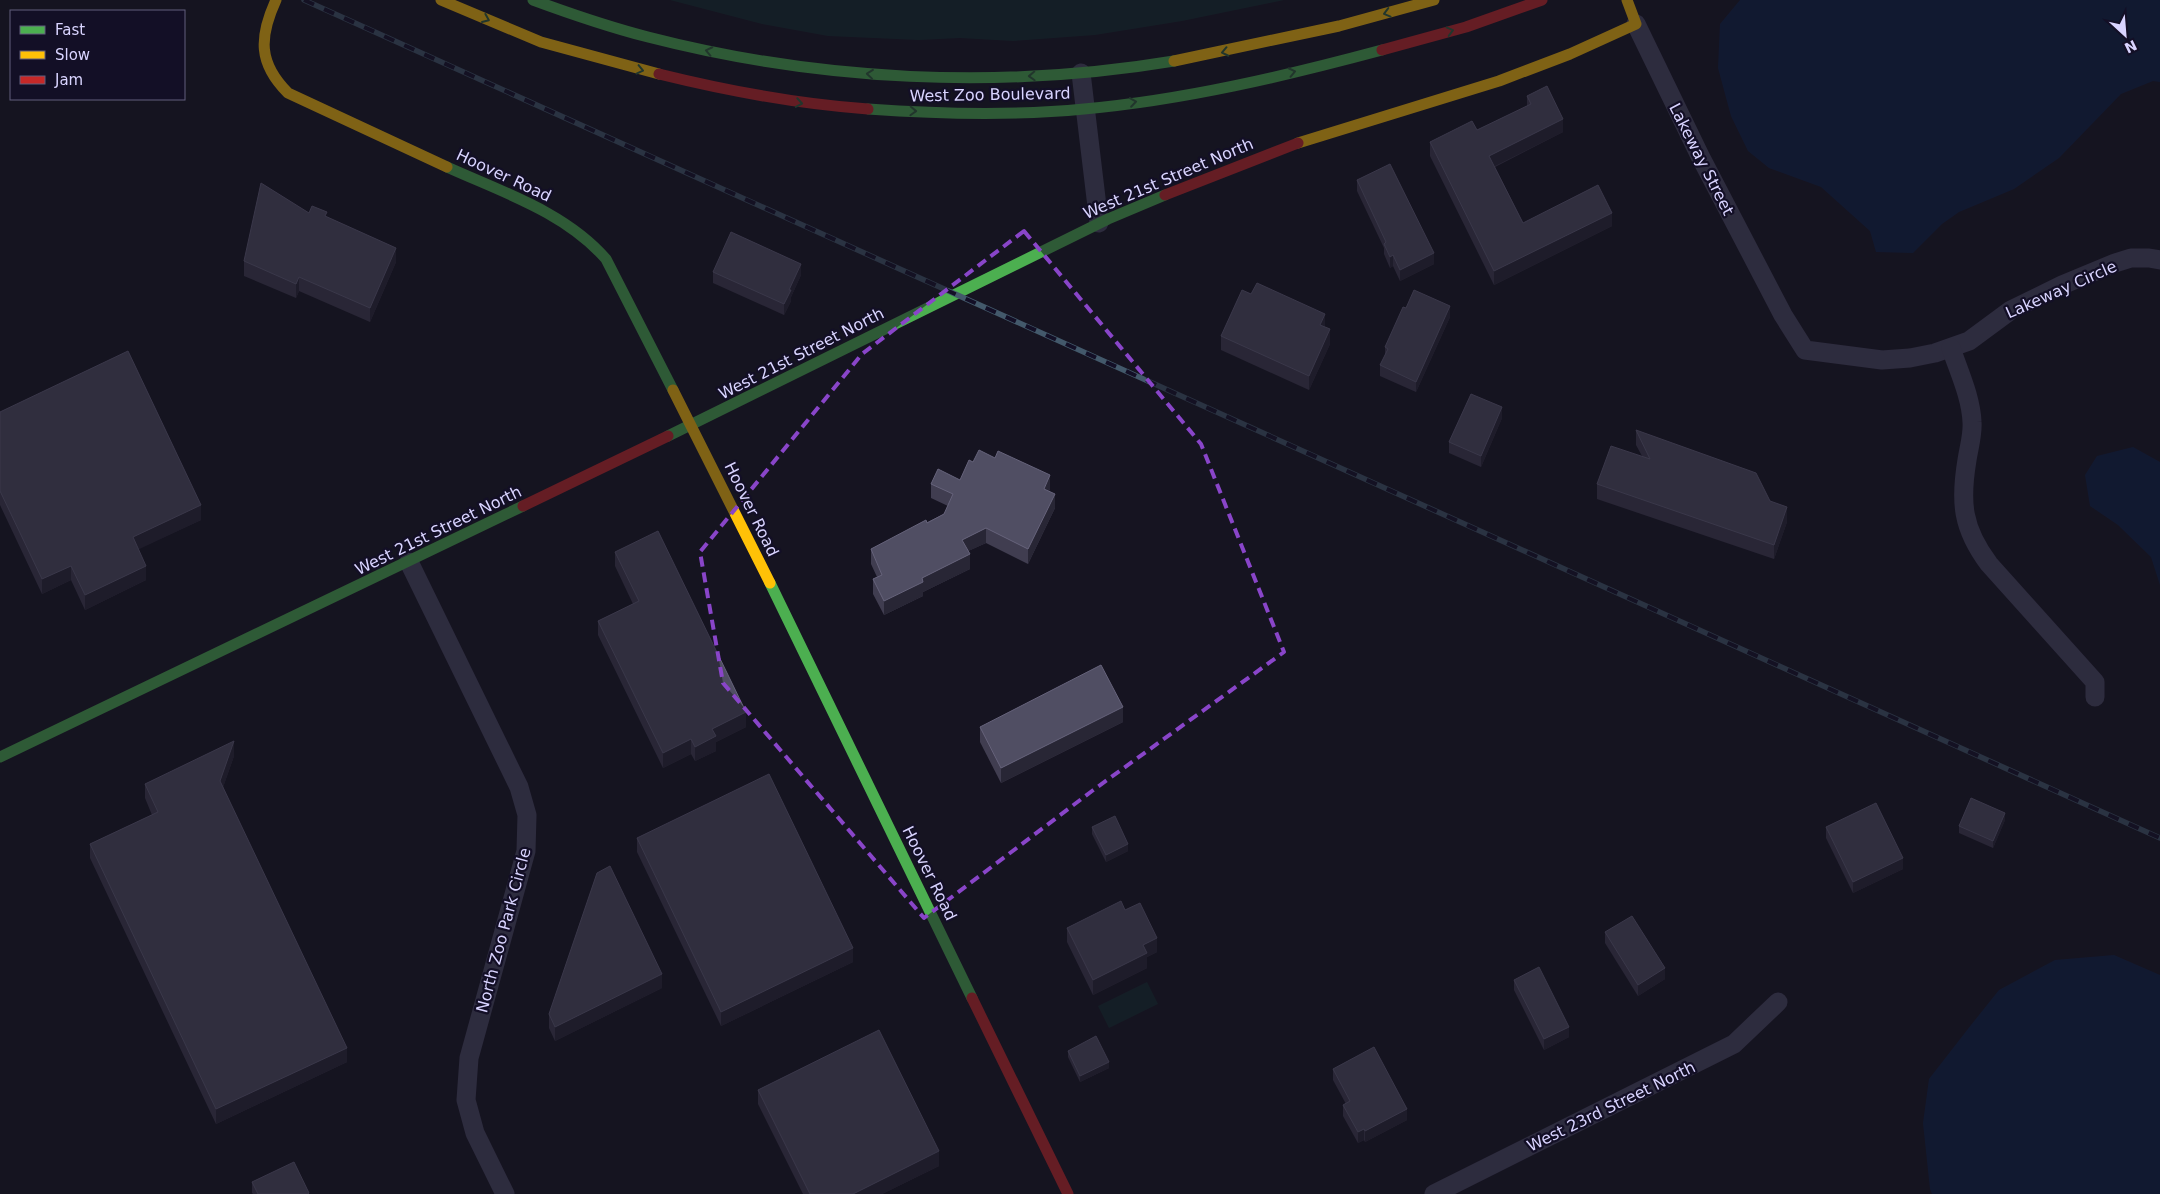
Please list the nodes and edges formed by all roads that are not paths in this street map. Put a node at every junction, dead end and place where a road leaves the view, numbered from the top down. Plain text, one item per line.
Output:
1 (276, 0) edge
2 (441, 0) edge
3 (533, 0) edge
4 (1434, 0) edge
5 (1542, 0) edge
6 (1627, 0) edge
7 (1636, 24) junction
8 (1081, 73) junction
9 (1084, 109) junction
10 (1099, 223) junction
11 (2160, 260) edge
12 (1783, 315) joint
13 (1951, 348) junction
14 (692, 426) junction
15 (409, 562) junction
16 (2095, 697) dead end
17 (0, 758) edge
18 (1778, 1002) dead end
19 (504, 1194) edge
20 (1068, 1194) edge
21 (1434, 1194) edge

1 - 14 street, Hoover Road
2 -> 9 street, West Zoo Boulevard
8 -> 3 street, West Zoo Boulevard
4 -> 8 street, West Zoo Boulevard
9 -> 5 street, West Zoo Boulevard
6 - 7 street, Lakeway Street
7 - 10 street, West 21st Street North
7 - 12 street, Lakeway Street
8 - 9 street
9 - 10 street
10 - 14 street, West 21st Street North
11 - 13 street, Lakeway Circle
12 - 13 street, Lakeway Circle
13 - 16 street
14 - 15 street, West 21st Street North
14 - 20 street, Hoover Road
15 - 17 street, West 21st Street North
15 - 19 street, North Zoo Park Circle
18 - 21 street, West 23rd Street North

